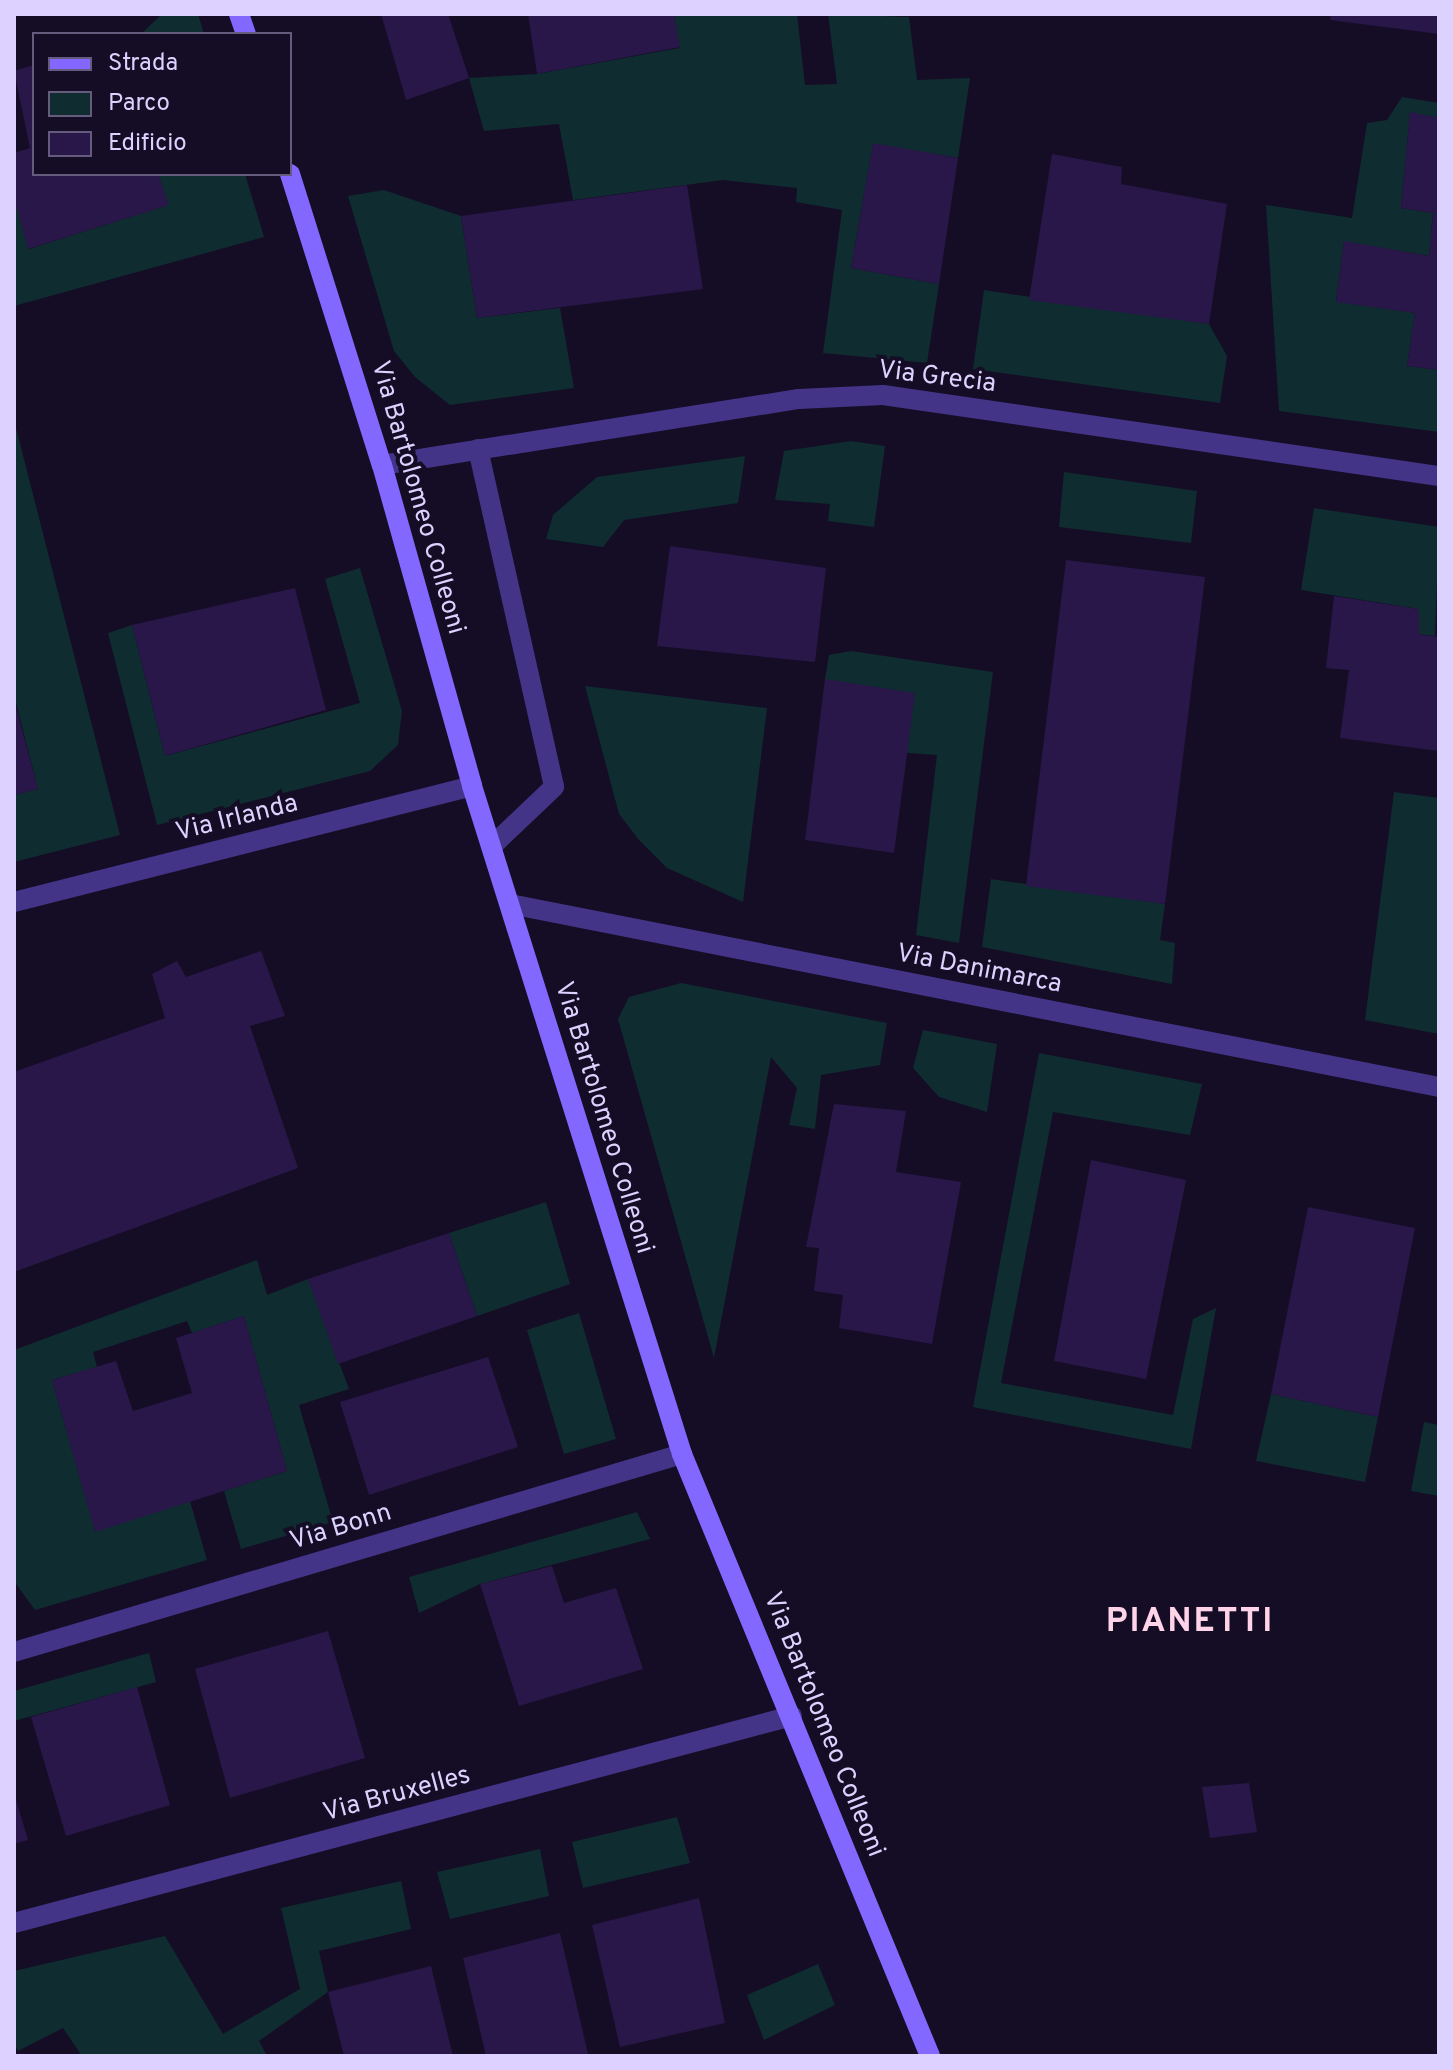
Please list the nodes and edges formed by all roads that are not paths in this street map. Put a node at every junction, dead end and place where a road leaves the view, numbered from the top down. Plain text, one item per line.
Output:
1 (291, 176) edge
2 (478, 449) junction
3 (382, 465) junction
4 (1439, 476) edge
5 (472, 786) junction
6 (492, 846) junction
7 (14, 902) edge
8 (510, 904) junction
9 (1439, 1087) edge
10 (682, 1454) junction
11 (14, 1652) edge
12 (792, 1716) junction
13 (14, 1923) edge
14 (930, 2056) edge

1 - 3 main road, Via Bartolomeo Colleoni
2 - 3 street, Via Grecia
2 - 4 street, Via Grecia
2 - 6 street
3 - 5 main road, Via Bartolomeo Colleoni
5 - 6 main road, Via Bartolomeo Colleoni
5 - 7 street, Via Irlanda
6 - 8 main road, Via Bartolomeo Colleoni
8 - 9 street, Via Danimarca
8 - 10 main road, Via Bartolomeo Colleoni
10 - 11 street, Via Bonn
10 - 12 main road, Via Bartolomeo Colleoni
12 - 13 street, Via Bruxelles
12 - 14 main road, Via Bartolomeo Colleoni

